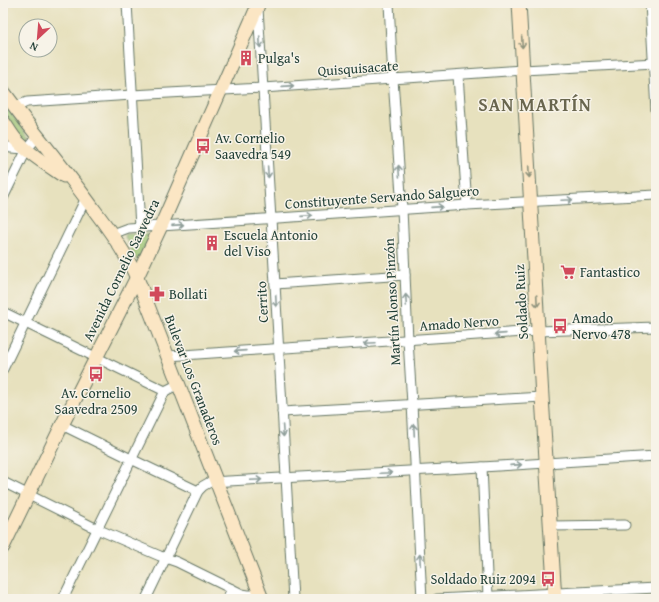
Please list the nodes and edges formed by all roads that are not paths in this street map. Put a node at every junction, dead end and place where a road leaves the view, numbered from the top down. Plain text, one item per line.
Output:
1 (127, 3) edge
2 (389, 3) edge
3 (519, 3) edge
4 (650, 3) edge
5 (258, 4) edge
6 (655, 63) edge
7 (523, 70) junction
8 (458, 75) junction
9 (393, 79) junction
10 (263, 88) junction
11 (221, 90) junction
12 (3, 92) edge
13 (132, 95) junction
14 (15, 107) junction
15 (656, 111) edge
16 (3, 122) edge
17 (3, 129) edge
18 (37, 137) junction
19 (3, 145) edge
20 (27, 149) junction
21 (76, 184) junction
22 (656, 195) edge
23 (3, 198) edge
24 (86, 198) junction
25 (531, 202) junction
26 (467, 205) junction
27 (402, 209) junction
28 (271, 218) junction
29 (161, 226) junction
30 (140, 227) junction
31 (112, 234) junction
32 (405, 275) junction
33 (137, 277) junction
34 (275, 284) junction
35 (3, 312) edge
36 (25, 323) junction
37 (656, 327) edge
38 (538, 331) junction
39 (408, 340) junction
40 (279, 348) junction
41 (168, 356) junction
42 (96, 358) junction
43 (3, 368) edge
44 (179, 384) junction
45 (165, 391) junction
46 (542, 396) junction
47 (412, 404) junction
48 (282, 412) junction
49 (62, 425) junction
50 (656, 456) edge
51 (131, 459) junction
52 (546, 463) junction
53 (482, 467) junction
54 (416, 471) junction
55 (286, 478) junction
56 (3, 482) edge
57 (217, 482) junction
58 (198, 491) junction
59 (29, 495) junction
60 (625, 525) dead end
61 (550, 526) junction
62 (98, 529) junction
63 (3, 547) edge
64 (166, 559) junction
65 (656, 588) edge
66 (232, 589) junction
67 (488, 596) junction
68 (554, 596) edge
69 (262, 597) edge
70 (63, 599) edge
71 (146, 599) edge
72 (227, 599) edge
73 (293, 599) edge
74 (422, 599) edge
75 (436, 599) edge

1 - 13 street
2 - 9 street, Martín Alonso Pinzón
3 -> 7 main road, Soldado Ruiz
4 - 6 street
5 -> 10 street, Cerrito
5 - 11 main road, Avenida Cornelio Saavedra
6 - 7 street, Quisquisacate
6 - 15 street
7 - 8 street, Quisquisacate
7 -> 25 main road, Soldado Ruiz
8 - 9 street, Quisquisacate
8 - 26 street
10 -> 9 street, Quisquisacate
27 -> 9 street, Martín Alonso Pinzón
10 - 11 street, Quisquisacate
10 -> 28 street, Cerrito
11 - 13 street, Quisquisacate
11 - 29 main road, Avenida Cornelio Saavedra
12 - 14 main road, Bulevar Los Granaderos
13 - 14 street, Quisquisacate
13 - 30 street
14 - 18 main road, Bulevar Los Granaderos
16 - 17 street
16 - 20 main road, Bulevar Los Granaderos
18 - 20 street
18 - 21 main road, Bulevar Los Granaderos
19 - 20 street
20 - 21 main road, Bulevar Los Granaderos
20 - 23 street
21 - 24 main road, Bulevar Los Granaderos
25 -> 22 street, Constituyente Servando Salguero
24 - 31 main road, Bulevar Los Granaderos
24 - 36 street
25 - 26 street, Constituyente Servando Salguero
25 -> 38 main road, Soldado Ruiz
27 -> 26 street, Constituyente Servando Salguero
28 -> 27 street, Constituyente Servando Salguero
27 - 32 street, Martín Alonso Pinzón
29 -> 28 street, Constituyente Servando Salguero
28 - 34 street, Cerrito
29 - 30 street, Constituyente Servando Salguero
29 - 33 main road, Avenida Cornelio Saavedra
30 - 31 street, Constituyente Servando Salguero
31 - 33 main road, Bulevar Los Granaderos
32 - 34 street
39 -> 32 street, Martín Alonso Pinzón
33 - 41 main road, Bulevar Los Granaderos
33 - 42 main road, Avenida Cornelio Saavedra
34 -> 40 street, Cerrito
35 - 36 street
36 - 42 street
36 - 43 street
37 - 38 street, Amado Nervo
38 -> 39 street, Amado Nervo
38 - 46 main road, Soldado Ruiz
39 -> 40 street, Amado Nervo
39 - 47 street, Martín Alonso Pinzón
40 -> 41 street, Amado Nervo
40 - 48 street, Cerrito
41 - 44 main road, Bulevar Los Granaderos
42 - 45 street
42 - 49 main road, Avenida Cornelio Saavedra
44 - 45 street
44 - 57 main road, Bulevar Los Granaderos
45 - 51 street
46 - 47 street
46 - 52 main road, Soldado Ruiz
47 - 48 street
54 -> 47 street, Martín Alonso Pinzón
48 -> 55 street, Cerrito
49 - 51 street
49 - 59 main road, Avenida Cornelio Saavedra
50 - 52 street
51 - 58 street
51 - 62 street
53 -> 52 street
52 - 61 main road, Soldado Ruiz
53 - 54 street
53 - 67 street
55 -> 54 street
74 -> 54 street, Martín Alonso Pinzón
57 -> 55 street
55 - 73 street, Cerrito
56 - 59 street
57 - 58 street
57 - 69 main road, Bulevar Los Granaderos
58 - 64 street
59 - 62 street
59 - 63 main road, Avenida Cornelio Saavedra
60 - 61 street
61 - 68 main road, Soldado Ruiz
62 - 64 street
62 - 70 street
64 - 66 street
64 - 71 street
65 - 68 street
66 - 69 street
66 - 72 street
67 - 68 street
67 - 75 street

